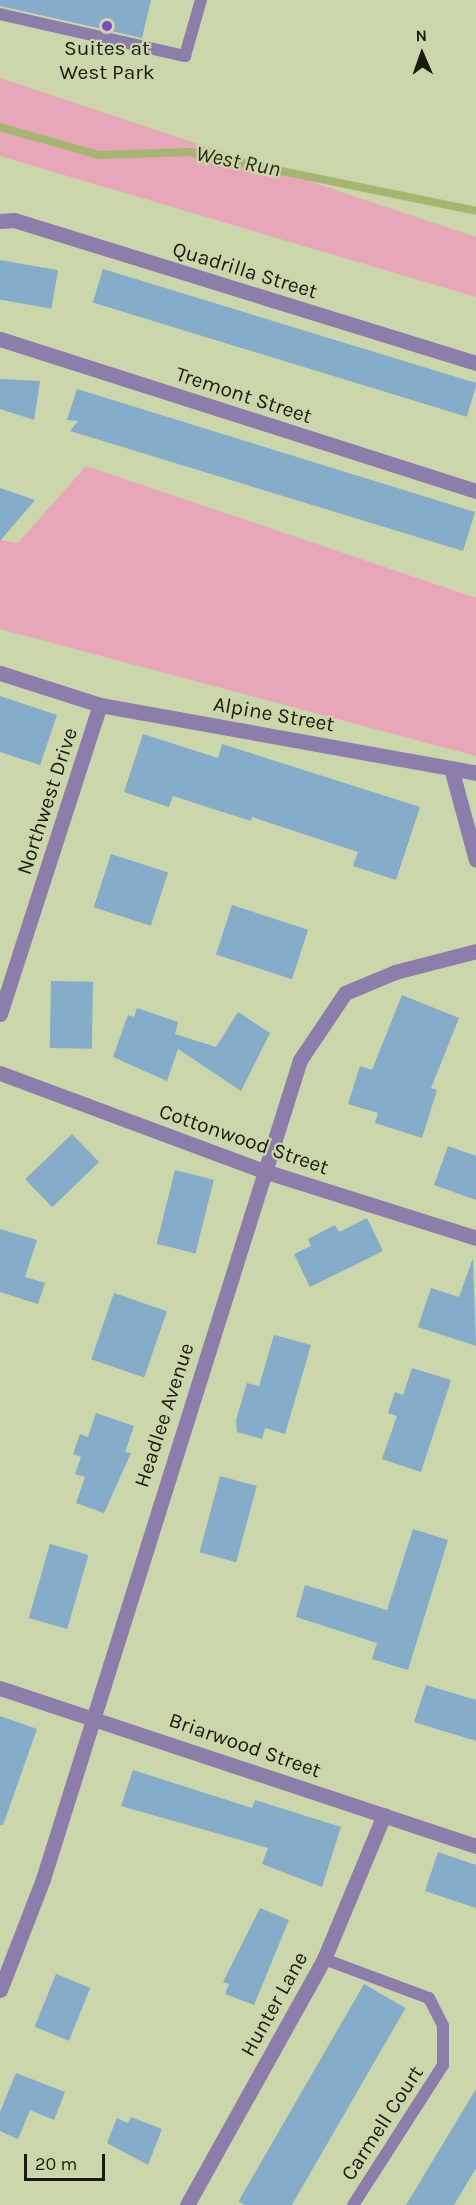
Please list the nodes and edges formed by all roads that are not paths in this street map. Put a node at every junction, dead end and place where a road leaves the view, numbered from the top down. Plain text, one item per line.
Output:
1 (201, 0) edge
2 (0, 14) edge
3 (0, 221) edge
4 (0, 339) edge
5 (476, 363) edge
6 (476, 491) edge
7 (0, 672) edge
8 (100, 705) junction
9 (451, 768) junction
10 (476, 772) edge
11 (476, 860) edge
12 (476, 951) edge
13 (0, 1014) edge
14 (0, 1073) edge
15 (264, 1171) junction
16 (476, 1239) edge
17 (0, 1688) edge
18 (91, 1714) junction
19 (384, 1815) junction
20 (476, 1846) edge
21 (324, 1959) junction
22 (0, 1990) edge
23 (187, 2205) edge
24 (353, 2205) edge

1 - 2 lane
3 - 5 street, Quadrilla Street
4 - 6 street, Tremont Street
7 - 8 street, Alpine Street
8 - 9 street, Alpine Street
8 - 13 street, Northwest Drive
9 - 10 street, Alpine Street
9 - 11 street
12 - 15 street, Headlee Avenue
14 - 15 street, Cottonwood Street
15 - 16 street, Cottonwood Street
15 - 18 street, Headlee Avenue
17 - 18 street, Briarwood Street
18 - 19 street, Briarwood Street
18 - 22 street, Headlee Avenue
19 - 20 street, Briarwood Street
19 - 21 street, Hunter Lane
21 - 23 street, Hunter Lane
21 - 24 lane, Carmell Court

